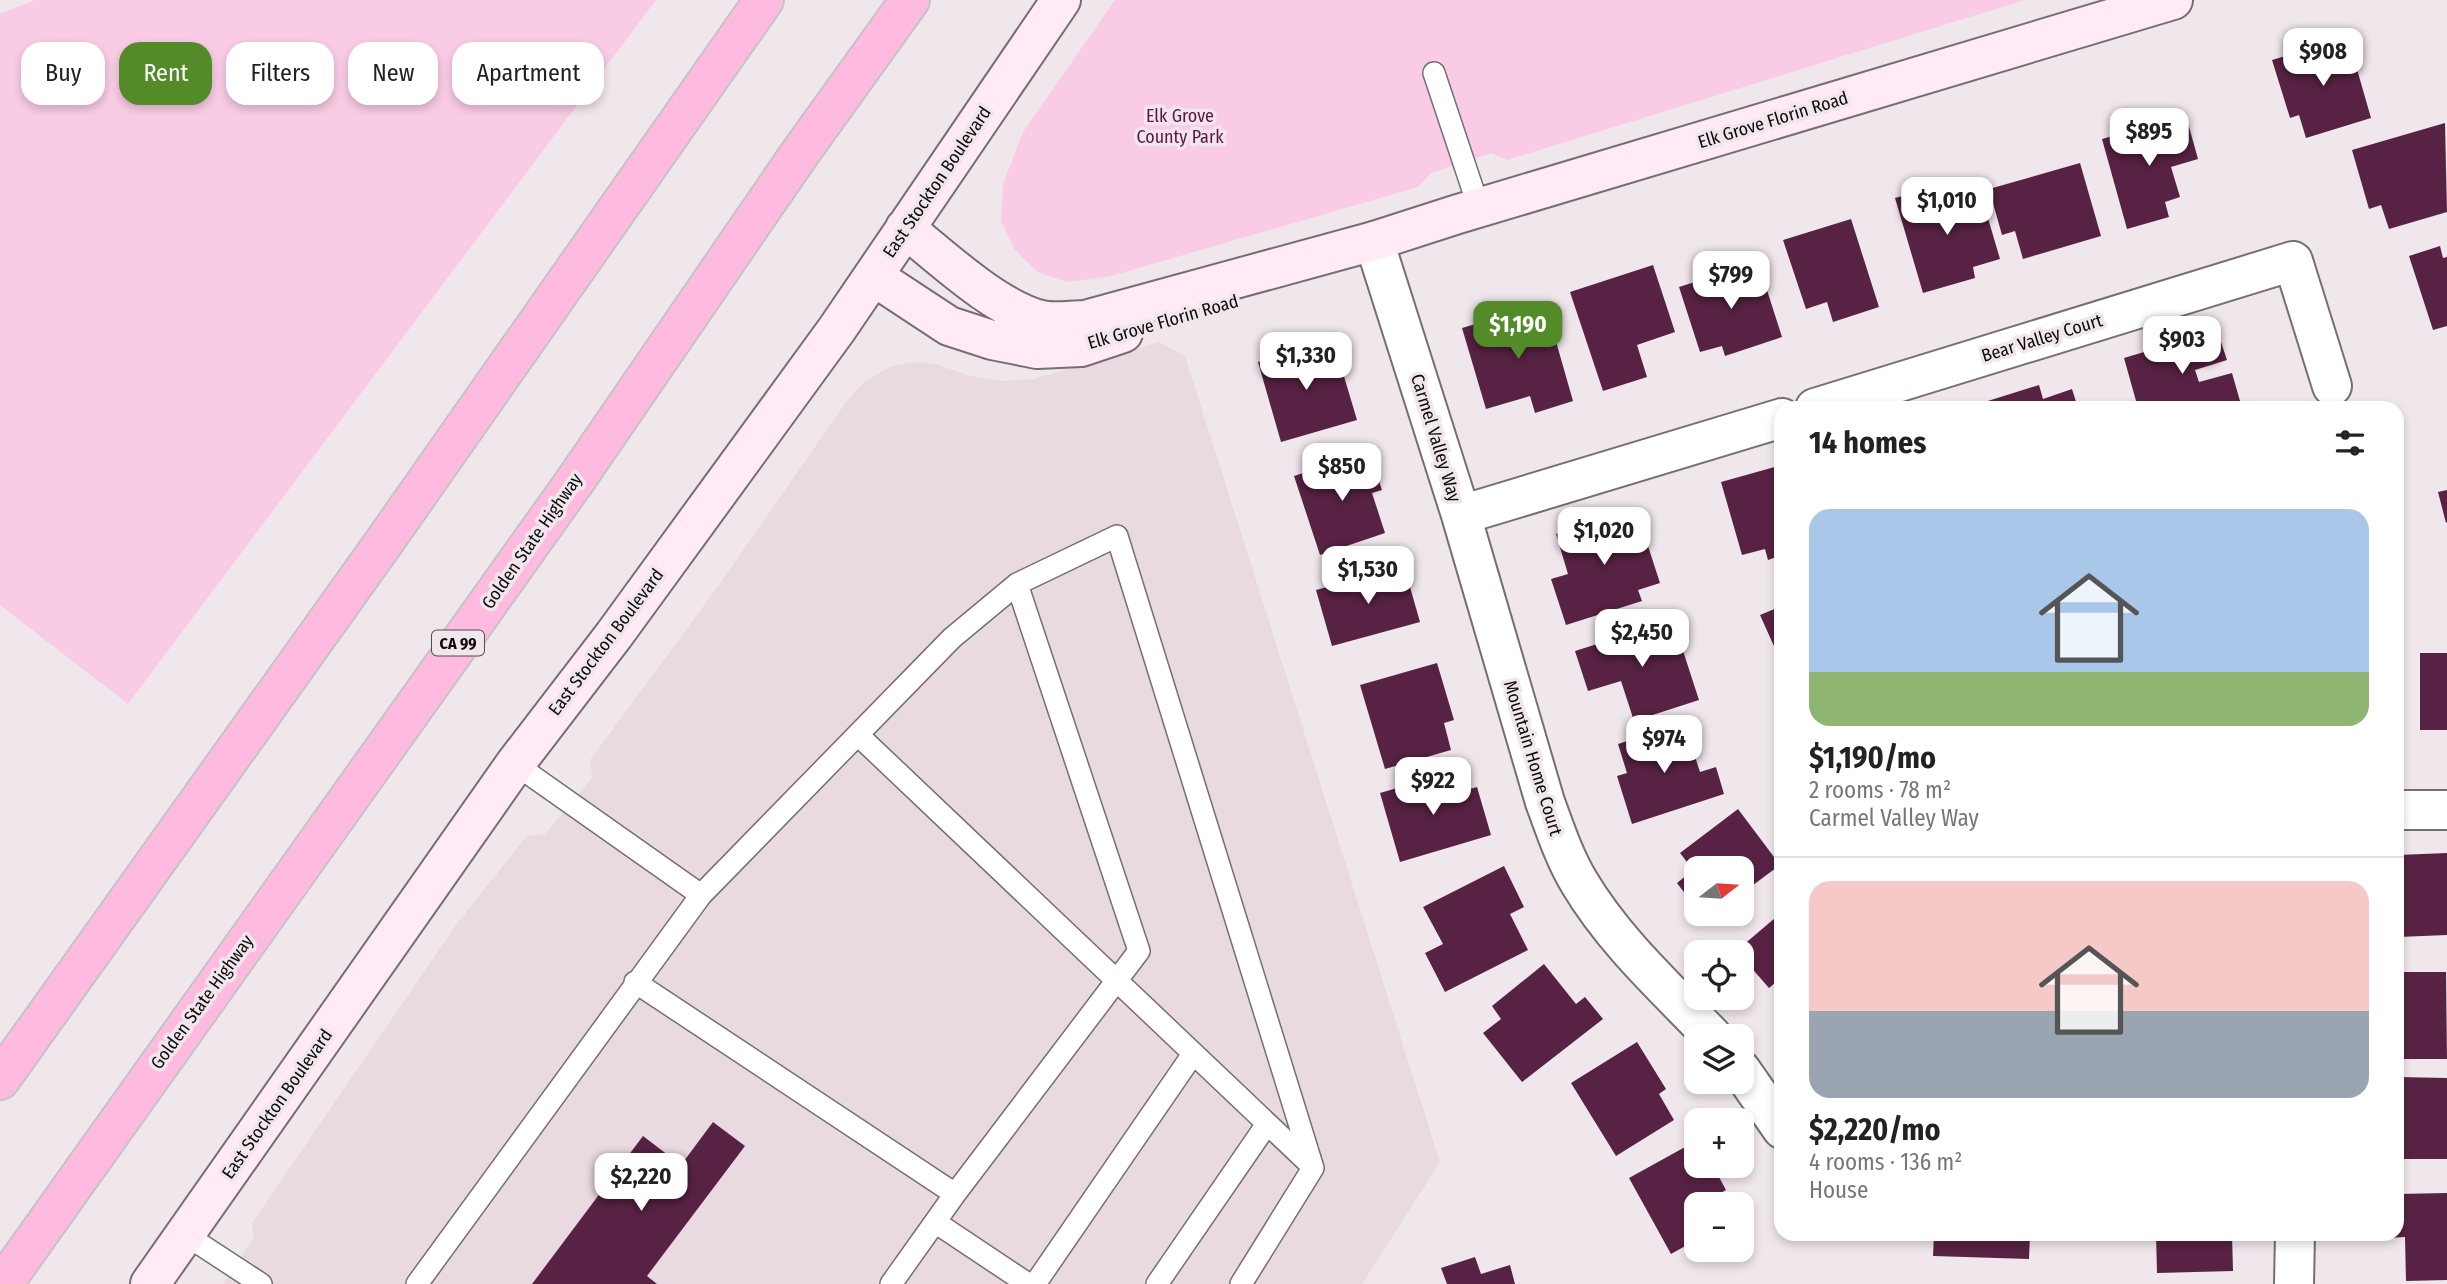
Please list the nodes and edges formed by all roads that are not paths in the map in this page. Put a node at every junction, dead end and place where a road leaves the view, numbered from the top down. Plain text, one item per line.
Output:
1 (764, 0) edge
2 (910, 0) edge
3 (1061, 0) edge
4 (2173, 0) edge
5 (1434, 73) dead end
6 (1479, 208) junction
7 (905, 228) junction
8 (1374, 241) junction
9 (873, 276) junction
10 (2332, 386) dead end
11 (1868, 400) edge
12 (1774, 420) edge
13 (1461, 515) junction
14 (1017, 584) junction
15 (858, 735) junction
16 (515, 764) junction
17 (2404, 810) edge
18 (2447, 810) edge
19 (701, 895) junction
20 (1116, 981) junction
21 (635, 982) junction
22 (1701, 1024) edge
23 (1193, 1054) junction
24 (0, 1080) edge
25 (1754, 1089) edge
26 (1774, 1117) edge
27 (1267, 1124) junction
28 (1313, 1168) junction
29 (955, 1194) junction
30 (935, 1222) junction
31 (186, 1235) junction
32 (2295, 1241) edge
33 (3, 1284) edge
34 (150, 1284) edge
35 (261, 1284) edge
36 (417, 1284) edge
37 (891, 1284) edge
38 (1028, 1284) edge
39 (1035, 1284) edge
40 (1157, 1284) edge
41 (1241, 1284) edge
42 (2294, 1284) edge

1 - 24 highway
2 - 33 highway, Golden State Highway / CA 99
3 - 7 main road, East Stockton Boulevard
4 - 6 main road, Elk Grove Florin Road
5 - 6 lane
6 - 8 main road, Elk Grove Florin Road
7 - 8 main road, Elk Grove Florin Road
7 - 9 main road, East Stockton Boulevard
8 - 9 main road, Elk Grove Florin Road
8 - 13 street, Carmel Valley Way
9 - 16 main road, East Stockton Boulevard
10 - 11 street, Bear Valley Court
12 - 13 street, Carmel Valley Way
13 - 22 street, Mountain Home Court
14 - 15 lane
14 - 20 lane
14 - 28 lane
15 - 19 lane
15 - 20 lane
16 - 19 lane
16 - 31 main road, East Stockton Boulevard
17 - 18 street
19 - 21 lane
20 - 23 lane
20 - 29 lane
21 - 29 lane
21 - 36 lane
23 - 27 lane
23 - 39 lane
25 - 26 street
27 - 28 lane
27 - 40 lane
28 - 41 lane
29 - 30 lane
30 - 37 lane
30 - 38 lane
31 - 34 main road, East Stockton Boulevard
31 - 35 lane
32 - 42 street

